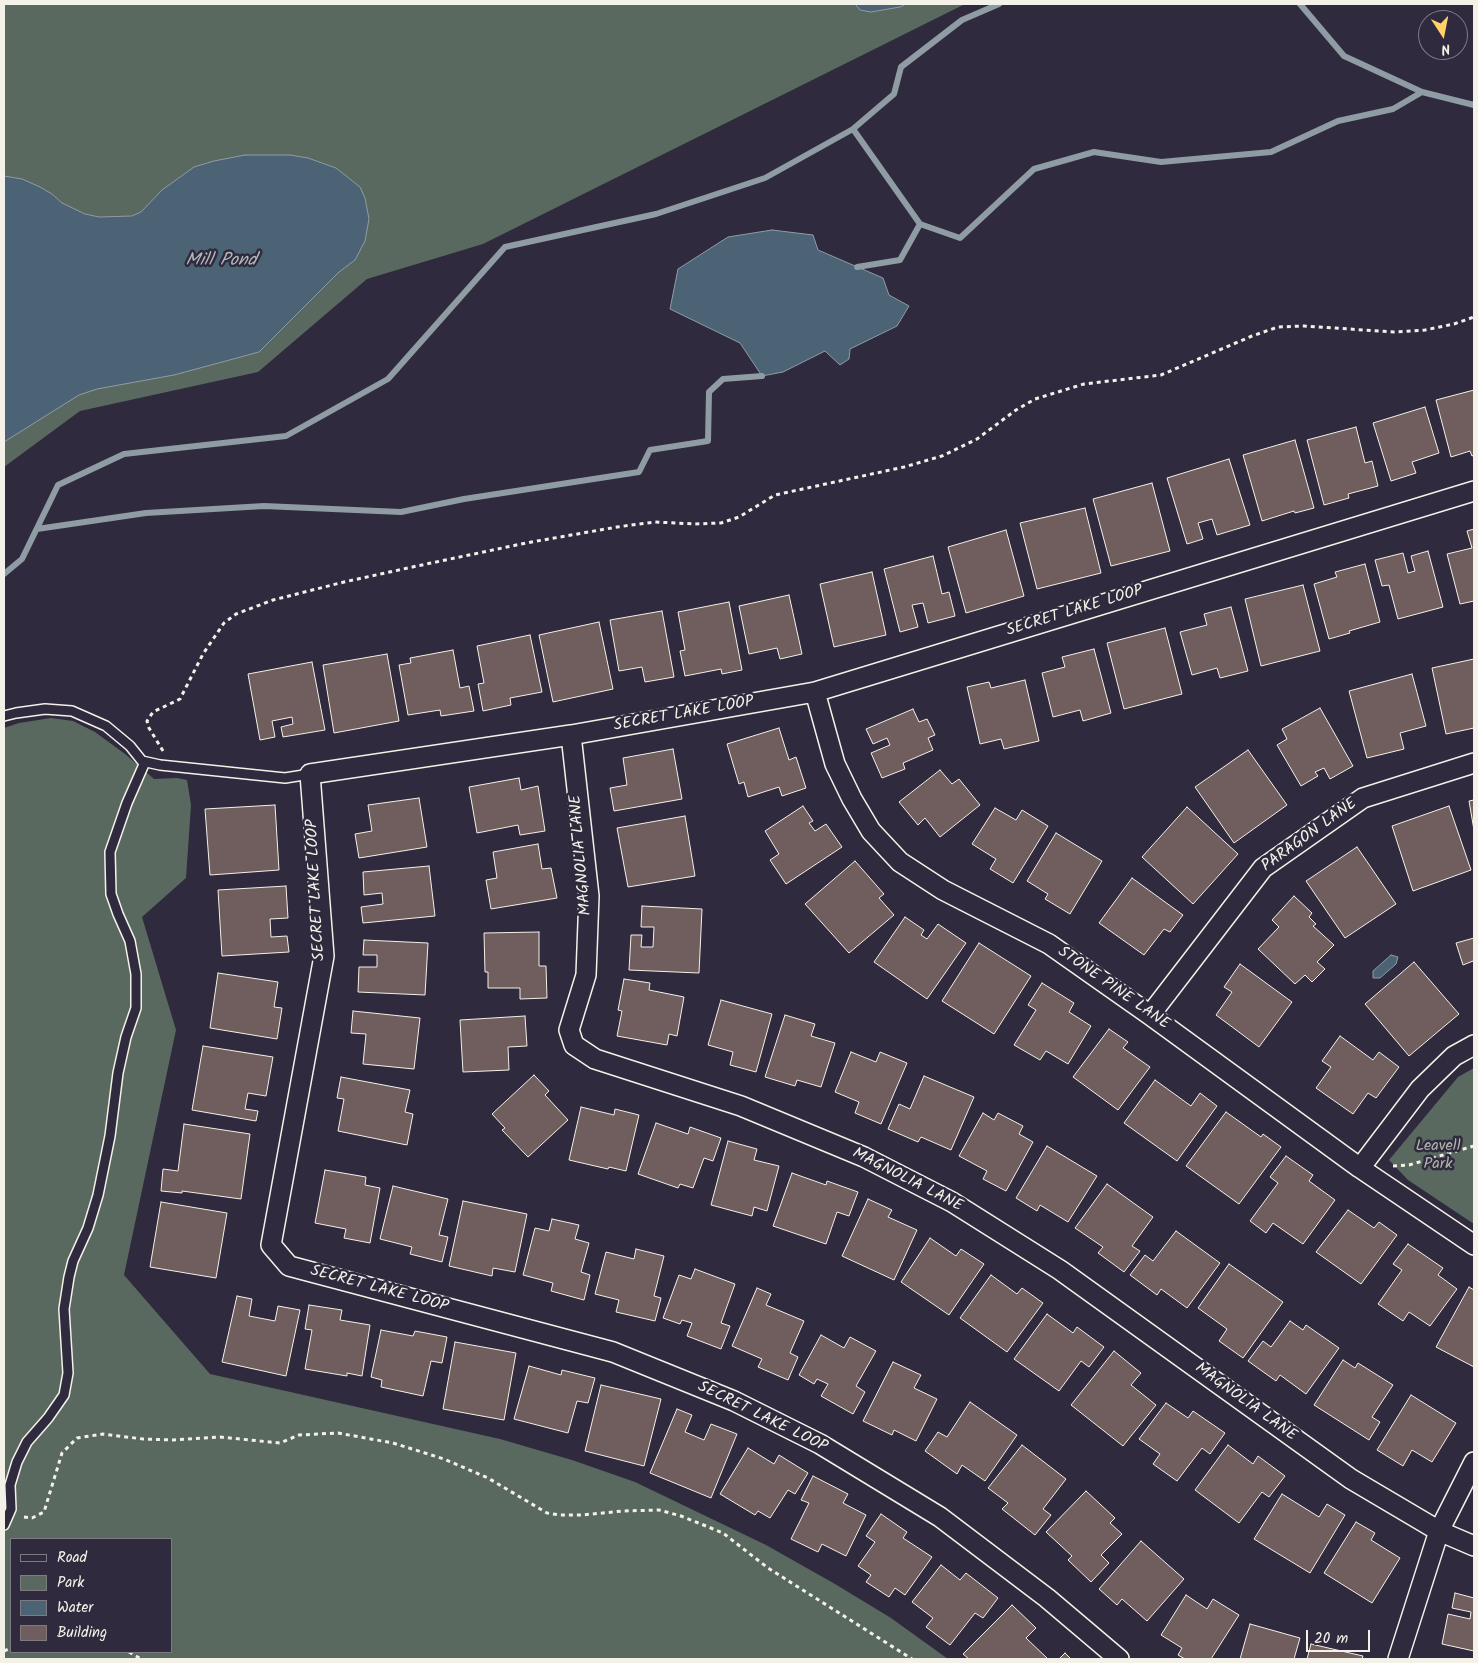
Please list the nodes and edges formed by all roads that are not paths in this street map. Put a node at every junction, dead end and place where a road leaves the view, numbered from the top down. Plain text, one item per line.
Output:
1 (1474, 490) edge
2 (815, 692) junction
3 (4, 716) edge
4 (571, 735) junction
5 (146, 762) junction
6 (1474, 763) edge
7 (310, 774) junction
8 (1150, 1014) junction
9 (1474, 1044) edge
10 (1360, 1168) junction
11 (1474, 1245) edge
12 (1474, 1462) edge
13 (4, 1525) edge
14 (1439, 1531) junction
15 (1474, 1546) edge
16 (1118, 1659) edge
17 (1398, 1659) edge

1 - 2 street, SECRET LAKE LOOP
2 - 4 street, SECRET LAKE LOOP
2 - 8 street, STONE PINE LANE
3 - 5 lane
4 - 7 street, SECRET LAKE LOOP
4 - 14 street, MAGNOLIA LANE
5 - 7 lane
5 - 13 lane
6 - 8 street, PARAGON LANE
7 - 16 street, SECRET LAKE LOOP
8 - 10 street, STONE PINE LANE
9 - 10 street
10 - 11 street, STONE PINE LANE
12 - 14 street
14 - 15 street, MAGNOLIA LANE
14 - 17 street

